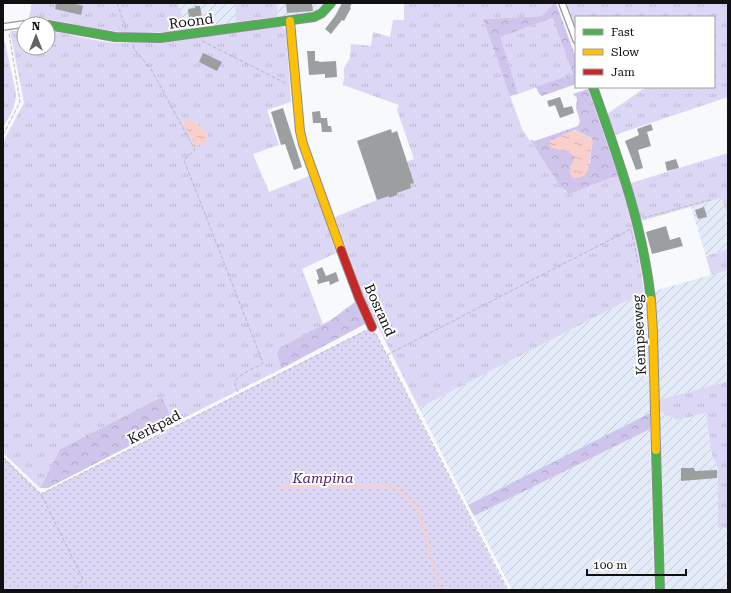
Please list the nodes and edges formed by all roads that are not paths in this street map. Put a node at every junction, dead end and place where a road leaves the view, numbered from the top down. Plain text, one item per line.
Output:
1 (331, 3) edge
2 (562, 3) edge
3 (290, 21) junction
4 (16, 25) edge
5 (6, 26) edge
6 (56, 26) edge
7 (575, 37) edge
8 (593, 88) edge
9 (372, 327) road end
10 (660, 590) edge

1 - 3 street, Roond
2 - 7 street
3 - 6 street, Roond
3 - 9 street, Bosrand
4 - 5 street
8 - 10 street, Kempseweg

